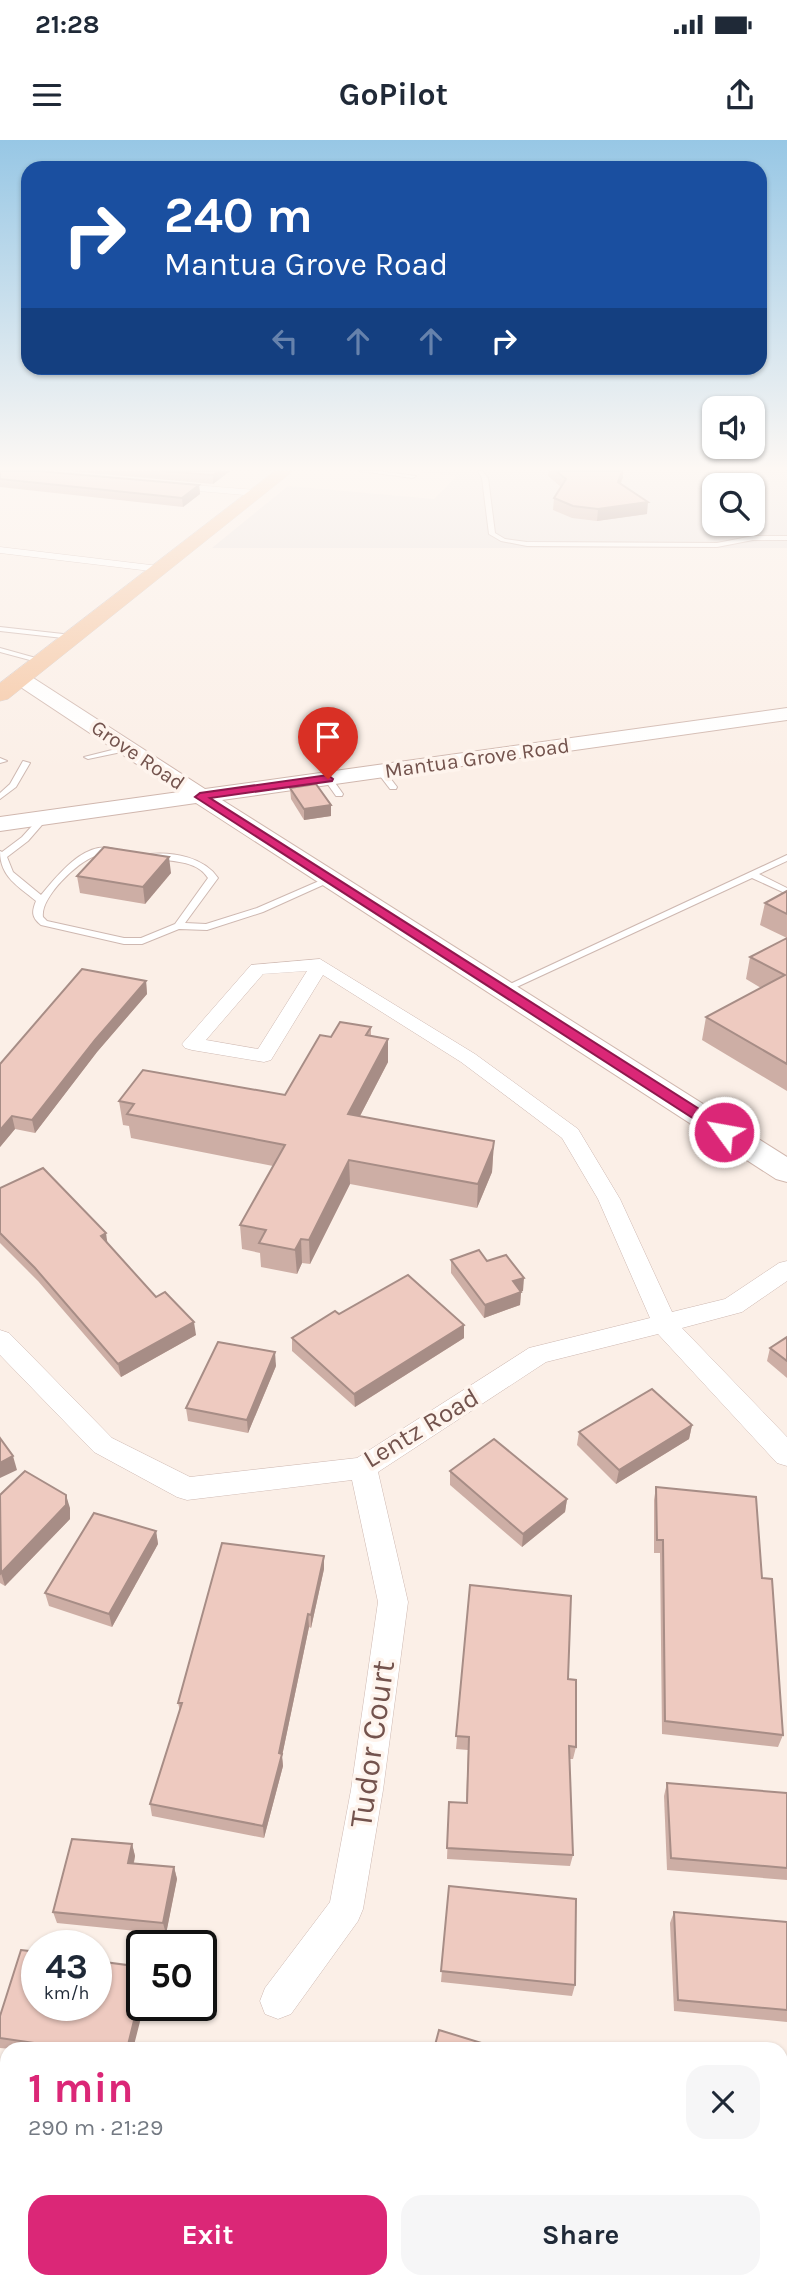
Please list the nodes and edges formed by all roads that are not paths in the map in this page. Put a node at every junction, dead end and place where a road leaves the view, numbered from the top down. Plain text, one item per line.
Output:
1 (156, 571) edge
2 (0, 629) edge
3 (72, 637) junction
4 (0, 650) edge
5 (41, 661) junction
6 (20, 678) junction
7 (1, 692) edge
8 (787, 714) edge
9 (128, 748) junction
10 (88, 757) dead end
11 (26, 763) dead end
12 (0, 797) edge
13 (200, 797) junction
14 (44, 818) junction
15 (0, 824) edge
16 (133, 854) edge
17 (1, 855) edge
18 (146, 855) edge
19 (787, 858) edge
20 (751, 874) junction
21 (329, 880) junction
22 (787, 891) edge
23 (41, 901) junction
24 (178, 926) junction
25 (320, 965) junction
26 (502, 990) junction
27 (787, 1172) edge
28 (787, 1269) edge
29 (665, 1325) junction
30 (0, 1339) edge
31 (787, 1455) edge
32 (363, 1468) junction
33 (278, 2001) dead end

1 - 3 main road
2 - 3 lane
3 - 5 main road
4 - 5 lane
5 - 6 main road
6 - 7 main road
6 - 9 main road, Grove Road
8 - 13 main road, Mantua Grove Road
9 - 10 lane
9 - 13 main road, Grove Road
11 - 12 lane
13 - 14 main road, Mantua Grove Road
13 - 21 main road, Grove Road
14 - 15 main road, Mantua Grove Road
14 - 17 lane
16 - 23 lane
17 - 23 lane
18 - 24 lane
19 - 20 lane
20 - 22 lane
20 - 26 lane
21 - 24 lane
21 - 26 main road, Grove Road
23 - 24 lane
25 - 25 street
25 - 29 street
26 - 27 main road, Grove Road
28 - 29 street, Lentz Road
29 - 31 street
29 - 32 street, Lentz Road
30 - 32 street, Lentz Road
32 - 33 street, Tudor Court

